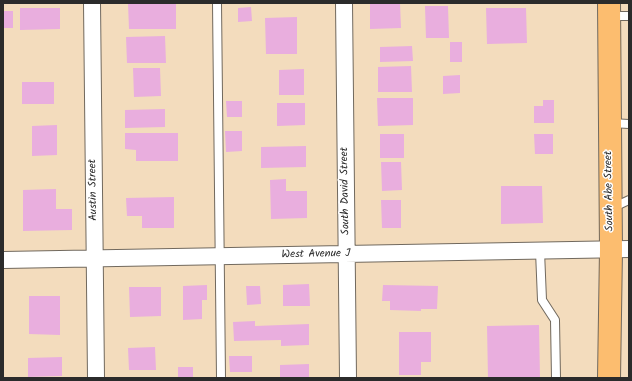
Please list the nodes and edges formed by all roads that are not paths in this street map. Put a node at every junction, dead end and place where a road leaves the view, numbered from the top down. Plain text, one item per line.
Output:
1 (92, 3) edge
2 (217, 3) edge
3 (344, 3) edge
4 (616, 11) edge
5 (619, 124) edge
6 (620, 204) edge
7 (620, 250) edge
8 (540, 251) junction
9 (347, 254) junction
10 (220, 256) junction
11 (95, 258) junction
12 (3, 260) edge
13 (96, 378) edge
14 (221, 378) edge
15 (348, 378) edge
16 (556, 378) edge
17 (608, 378) edge

1 - 11 street, Austin Street
2 - 10 lane
3 - 9 street, South David Street
4 - 5 main road, South Abe Street
5 - 6 main road, South Abe Street
6 - 7 main road, South Abe Street
7 - 8 street, West Avenue J
7 - 17 main road, South Abe Street
8 - 9 street, West Avenue J
8 - 16 lane
9 - 10 street, West Avenue J
9 - 15 street, South David Street
10 - 11 street, West Avenue J
10 - 14 lane
11 - 12 street, West Avenue J
11 - 13 street, Austin Street

